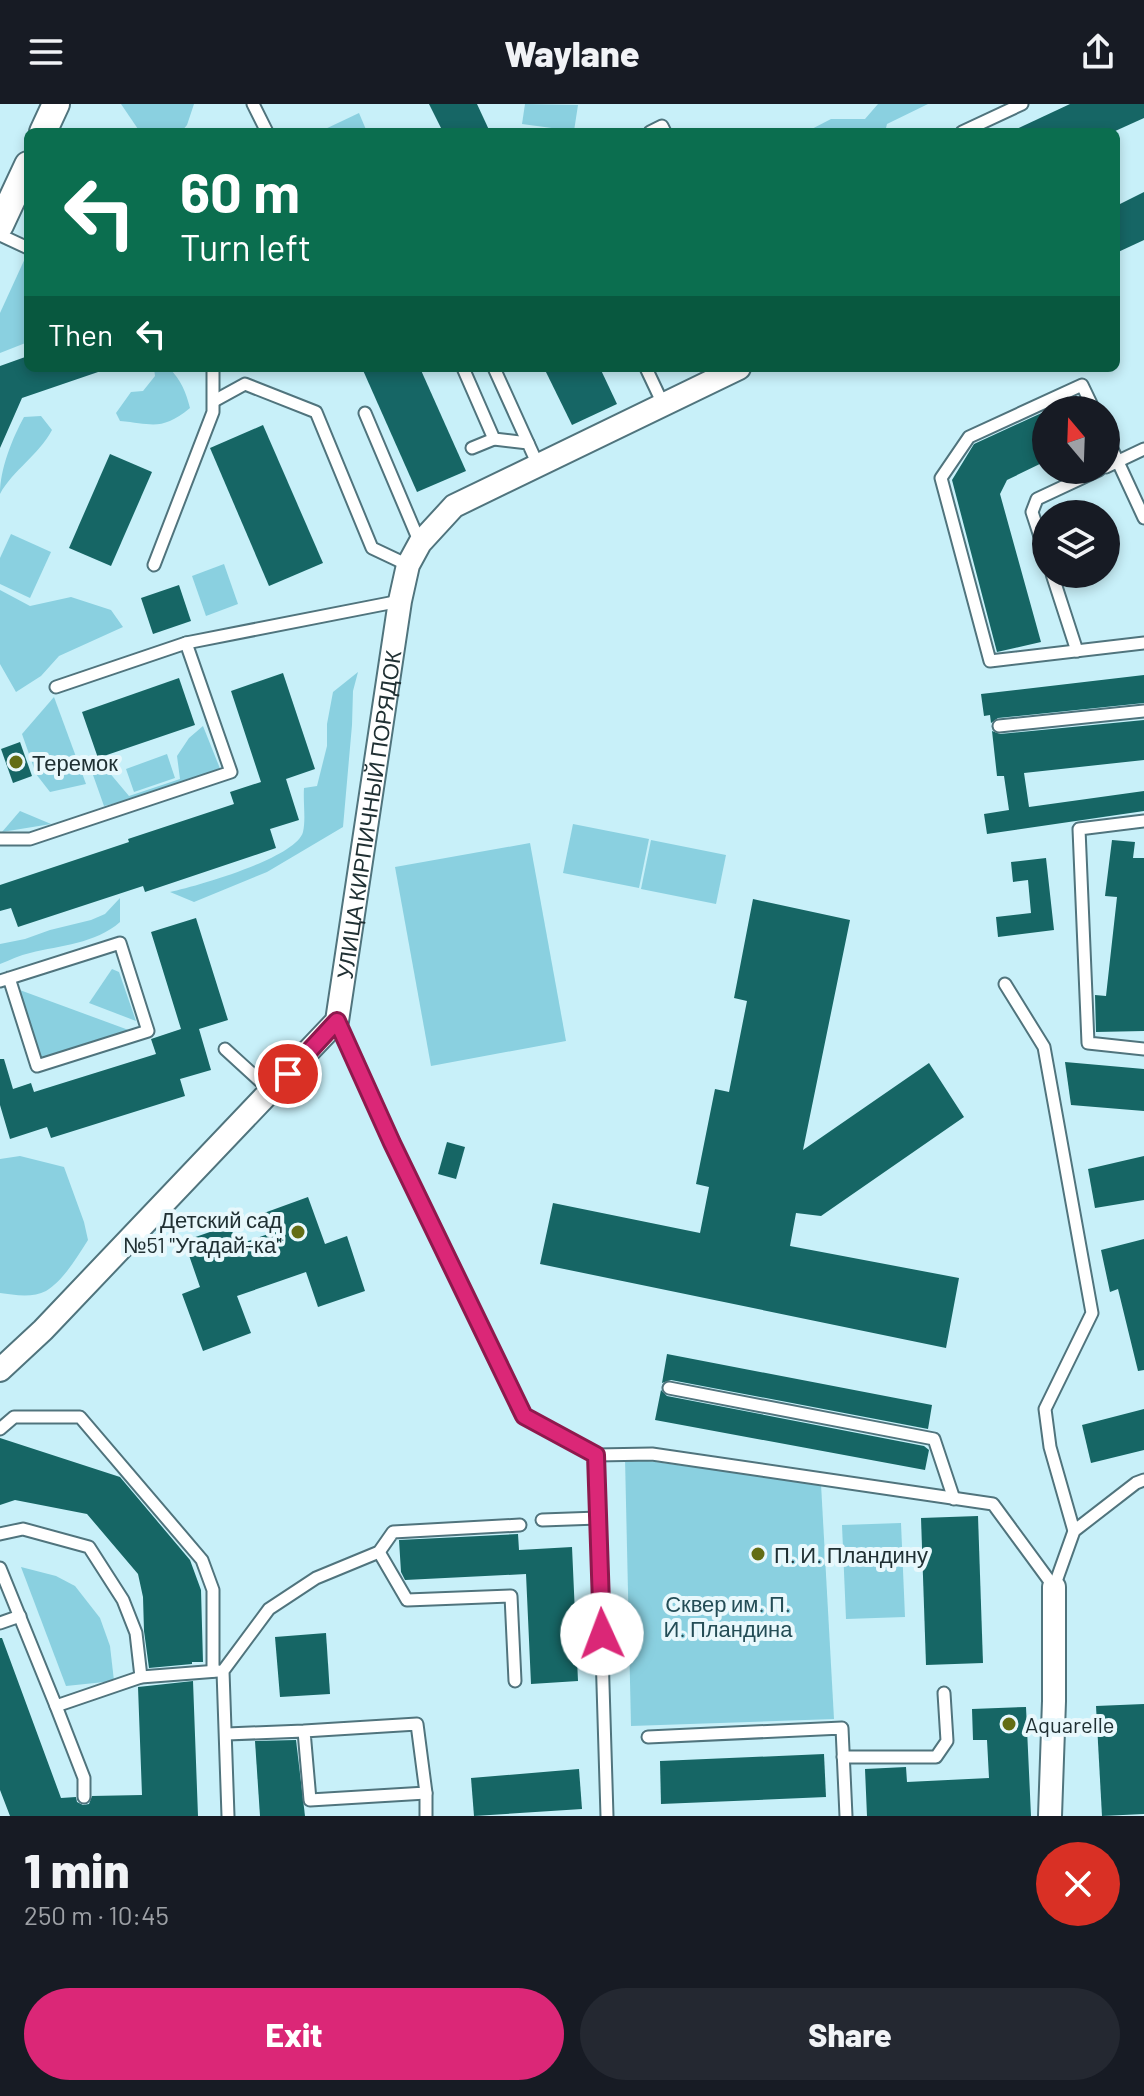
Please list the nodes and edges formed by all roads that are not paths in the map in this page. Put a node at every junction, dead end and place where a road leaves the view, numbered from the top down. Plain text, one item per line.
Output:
1 (56, 104) edge
2 (253, 104) edge
3 (1022, 104) edge
4 (45, 128) edge
5 (265, 128) edge
6 (971, 128) edge
7 (24, 174) edge
8 (0, 225) edge
9 (0, 235) edge
10 (24, 246) edge
11 (213, 372) edge
12 (465, 372) edge
13 (496, 372) edge
14 (648, 372) edge
15 (731, 372) edge
16 (1058, 396) edge
17 (1087, 396) edge
18 (214, 401) junction
19 (663, 404) junction
20 (1032, 408) edge
21 (365, 413) dead end
22 (494, 439) junction
23 (528, 443) junction
24 (472, 448) dead end
25 (1144, 449) edge
26 (1120, 460) edge
27 (538, 465) junction
28 (1120, 465) edge
29 (1069, 484) edge
30 (1037, 500) edge
31 (1144, 518) edge
32 (420, 543) junction
33 (154, 565) dead end
34 (408, 565) junction
35 (1057, 588) edge
36 (400, 601) junction
37 (186, 643) junction
38 (1144, 643) edge
39 (1077, 651) junction
40 (56, 687) dead end
41 (1144, 711) edge
42 (999, 726) dead end
43 (1144, 821) edge
44 (0, 839) edge
45 (4, 980) edge
46 (1005, 984) dead end
47 (337, 1021) junction
48 (225, 1049) dead end
49 (1144, 1049) edge
50 (271, 1091) junction
51 (0, 1370) edge
52 (669, 1388) dead end
53 (0, 1429) edge
54 (596, 1455) junction
55 (1144, 1480) edge
56 (954, 1499) junction
57 (598, 1518) junction
58 (542, 1520) dead end
59 (520, 1525) dead end
60 (1074, 1531) junction
61 (0, 1534) edge
62 (379, 1552) junction
63 (0, 1568) edge
64 (1054, 1587) junction
65 (20, 1616) junction
66 (0, 1623) edge
67 (218, 1671) junction
68 (141, 1677) junction
69 (515, 1681) dead end
70 (944, 1693) dead end
71 (56, 1706) junction
72 (304, 1731) junction
73 (227, 1734) junction
74 (648, 1737) dead end
75 (843, 1757) junction
76 (426, 1793) junction
77 (84, 1797) dead end
78 (228, 1816) edge
79 (426, 1816) edge
80 (607, 1816) edge
81 (846, 1816) edge
82 (1050, 1816) edge

1 - 4 street
2 - 5 lane
3 - 6 lane
7 - 8 street
9 - 10 lane
11 - 18 lane
12 - 22 lane
13 - 23 lane
14 - 19 lane
15 - 19 street, УЛИЦА КИРПИЧНЫЙ ПОРЯДОК
16 - 17 lane
18 - 33 lane
18 - 34 lane
19 - 27 street, УЛИЦА КИРПИЧНЫЙ ПОРЯДОК
20 - 39 lane
21 - 32 lane
22 - 23 lane
22 - 24 lane
23 - 27 lane
25 - 26 lane
27 - 32 street, УЛИЦА КИРПИЧНЫЙ ПОРЯДОК
28 - 31 lane
29 - 30 lane
32 - 34 street, УЛИЦА КИРПИЧНЫЙ ПОРЯДОК
34 - 36 street, УЛИЦА КИРПИЧНЫЙ ПОРЯДОК
35 - 39 lane
36 - 37 lane
36 - 47 street, УЛИЦА КИРПИЧНЫЙ ПОРЯДОК
37 - 40 lane
37 - 44 lane
38 - 39 lane
41 - 42 lane
43 - 49 lane
45 - 45 lane
46 - 60 lane
47 - 50 street
47 - 54 lane
48 - 50 lane
50 - 51 street
52 - 56 lane
53 - 67 lane
54 - 56 lane
54 - 57 lane
55 - 60 lane
56 - 64 lane
57 - 58 lane
57 - 80 lane
59 - 62 lane
60 - 64 lane
61 - 68 lane
62 - 67 lane
62 - 69 lane
63 - 65 lane
64 - 82 street
65 - 66 lane
65 - 71 lane
67 - 68 lane
67 - 73 lane
68 - 71 lane
70 - 75 lane
71 - 77 lane
72 - 73 lane
72 - 76 lane
72 - 76 lane
73 - 78 lane
74 - 75 lane
75 - 81 lane
76 - 79 lane

